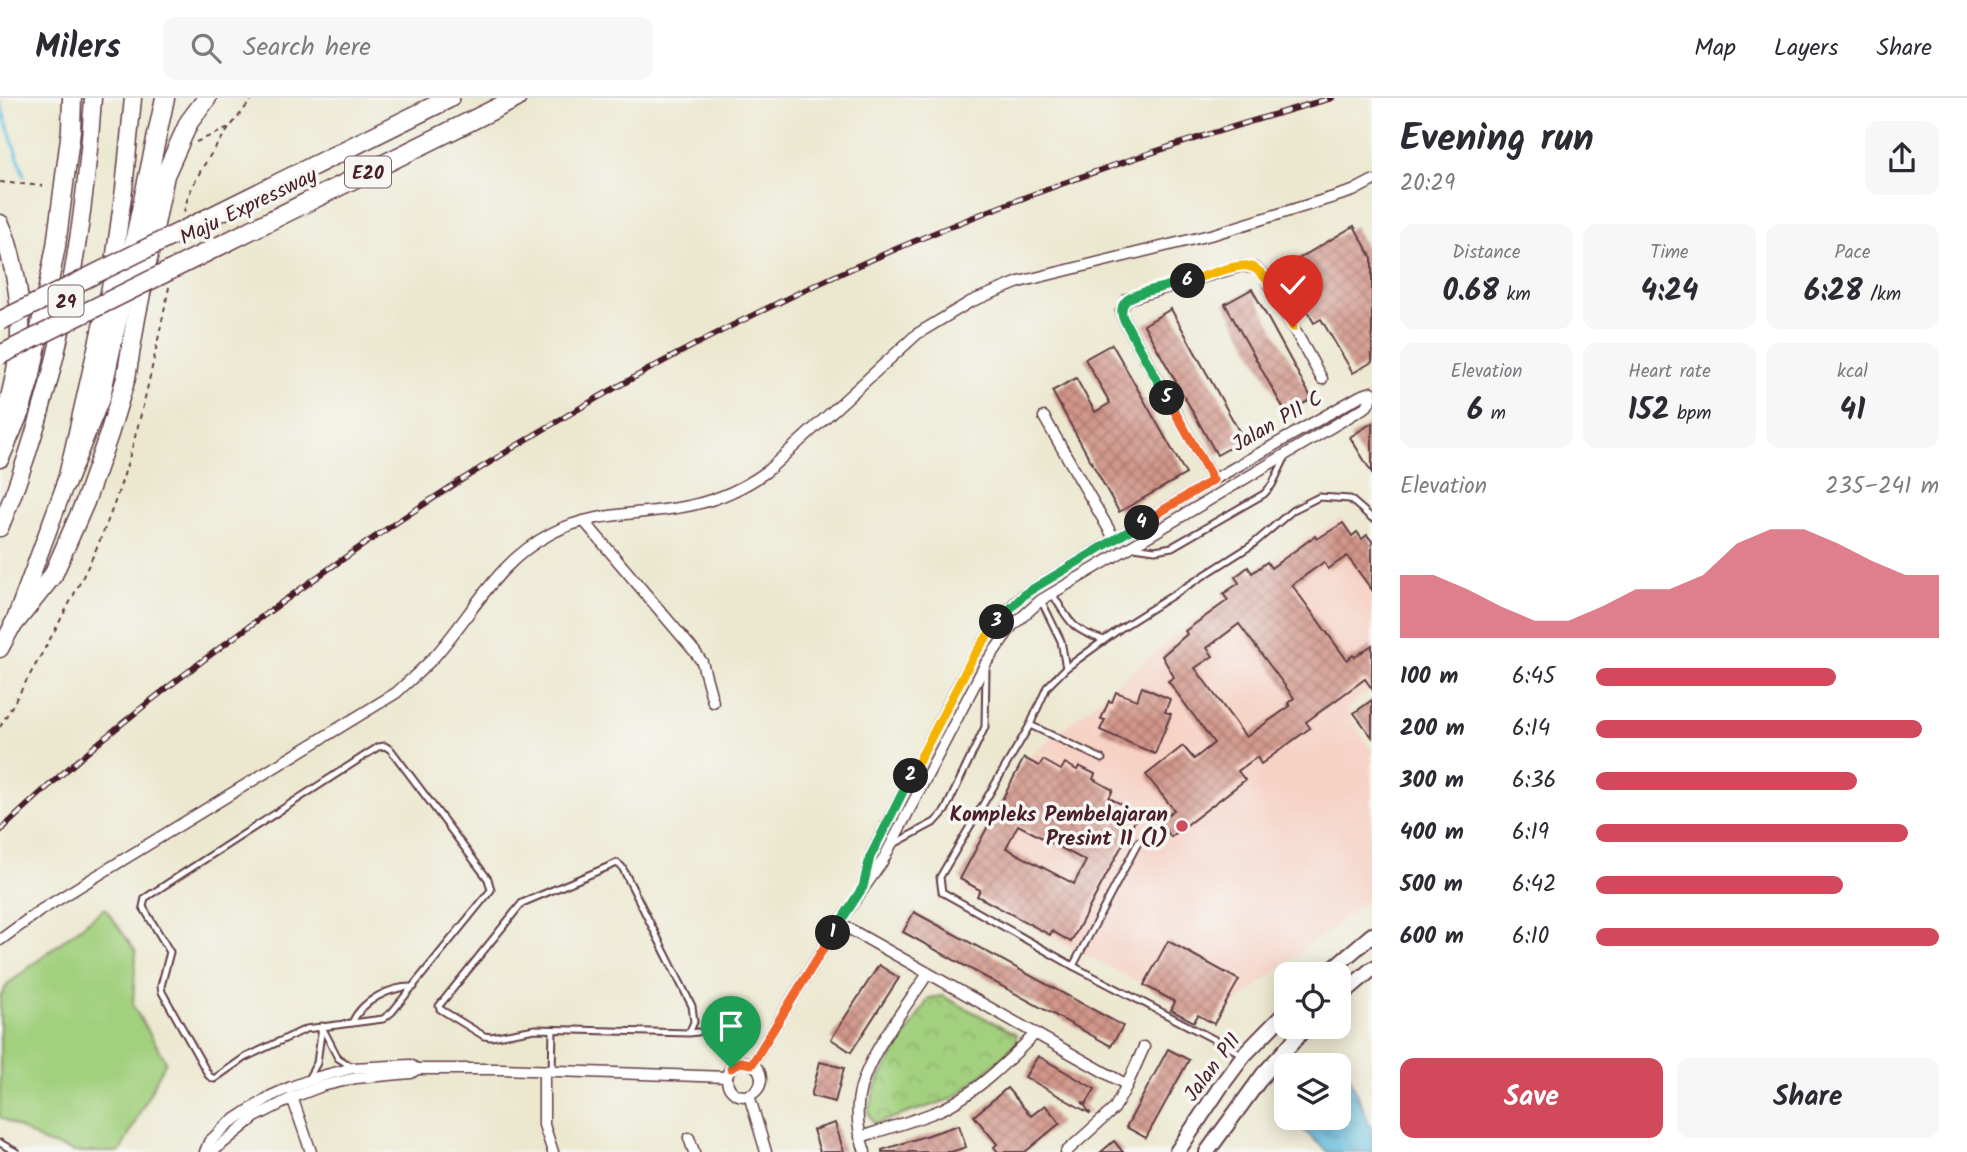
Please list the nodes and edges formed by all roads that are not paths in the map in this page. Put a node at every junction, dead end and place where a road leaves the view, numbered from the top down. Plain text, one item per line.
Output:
1 (72, 98) edge
2 (93, 98) edge
3 (133, 98) edge
4 (165, 98) edge
5 (207, 98) edge
6 (450, 98) edge
7 (517, 98) edge
8 (1372, 181) edge
9 (0, 224) edge
10 (0, 321) edge
11 (0, 355) edge
12 (1322, 379) dead end
13 (1372, 395) edge
14 (1044, 417) dead end
15 (0, 434) edge
16 (1288, 453) junction
17 (0, 457) edge
18 (1213, 480) junction
19 (65, 485) junction
20 (1372, 518) edge
21 (584, 521) junction
22 (0, 528) edge
23 (1115, 540) junction
24 (1132, 546) junction
25 (1052, 593) junction
26 (1041, 600) junction
27 (13, 625) junction
28 (1104, 640) junction
29 (0, 649) edge
30 (986, 663) junction
31 (1066, 668) junction
32 (713, 702) dead end
33 (1030, 725) junction
34 (1102, 759) dead end
35 (1139, 841) dead end
36 (891, 846) junction
37 (863, 887) junction
38 (839, 923) junction
39 (1372, 934) edge
40 (0, 940) edge
41 (1340, 962) edge
42 (1073, 966) junction
43 (1372, 969) edge
44 (927, 975) junction
45 (414, 987) junction
46 (1351, 987) edge
47 (352, 1023) junction
48 (1274, 1024) edge
49 (322, 1026) junction
50 (553, 1030) junction
51 (698, 1032) dead end
52 (689, 1033) junction
53 (1036, 1034) junction
54 (1295, 1039) edge
55 (1144, 1047) dead end
56 (1244, 1055) junction
57 (752, 1064) junction
58 (355, 1068) junction
59 (417, 1069) junction
60 (548, 1071) junction
61 (727, 1077) junction
62 (306, 1081) junction
63 (1127, 1085) junction
64 (750, 1095) junction
65 (292, 1097) junction
66 (860, 1137) junction
67 (690, 1138) dead end
68 (0, 1143) edge
69 (206, 1151) edge
70 (16, 1152) edge
71 (311, 1152) edge
72 (553, 1152) edge
73 (694, 1152) edge
74 (766, 1152) edge
75 (865, 1152) edge
76 (1066, 1152) edge
77 (1177, 1152) edge
78 (1207, 1152) edge

1 - 17 highway
2 - 22 highway, 29
3 - 19 highway, 29
4 - 19 highway
5 - 27 highway
6 - 10 highway, Maju Expressway / E20, bridge
7 - 11 highway, Maju Expressway / E20, bridge
8 - 21 street
9 - 15 highway
12 - 18 street
13 - 16 street, Jalan P11 C
13 - 18 street, Jalan P11 C
14 - 23 street
16 - 24 street, Jalan P11 C
16 - 24 lane
18 - 23 street, Jalan P11 C
19 - 27 highway, 29
20 - 28 lane
21 - 32 street
21 - 40 street
23 - 37 street, Jalan P11 C
24 - 25 street, Jalan P11 C
25 - 26 street, Jalan P11 C
25 - 28 lane
26 - 30 street, Jalan P11 C
26 - 31 lane
27 - 29 highway, 29
28 - 31 lane
30 - 36 street, Jalan P11 C
30 - 36 lane
31 - 33 lane
33 - 34 lane
33 - 42 lane
35 - 42 lane
36 - 37 street, Jalan P11 C
37 - 38 street, Jalan P11 C
38 - 44 street
38 - 57 street, Jalan P11 C
39 - 41 main road
42 - 56 lane
43 - 46 main road
44 - 53 street
44 - 66 street
45 - 47 lane
45 - 47 lane
45 - 49 lane
47 - 49 lane
48 - 56 main road, Jalan P11
49 - 58 lane
49 - 62 lane
50 - 52 lane
50 - 52 lane
50 - 60 lane
51 - 52 lane
53 - 63 street
53 - 66 street
54 - 78 main road
55 - 63 street
56 - 77 main road, Jalan P11
57 - 61 street
57 - 64 street
58 - 59 street
58 - 62 street
59 - 60 street
59 - 65 street
60 - 61 street
60 - 72 street
61 - 64 street
62 - 69 street
63 - 76 street
64 - 74 street
65 - 69 street
65 - 71 street
66 - 75 street
67 - 73 street
68 - 70 lane

